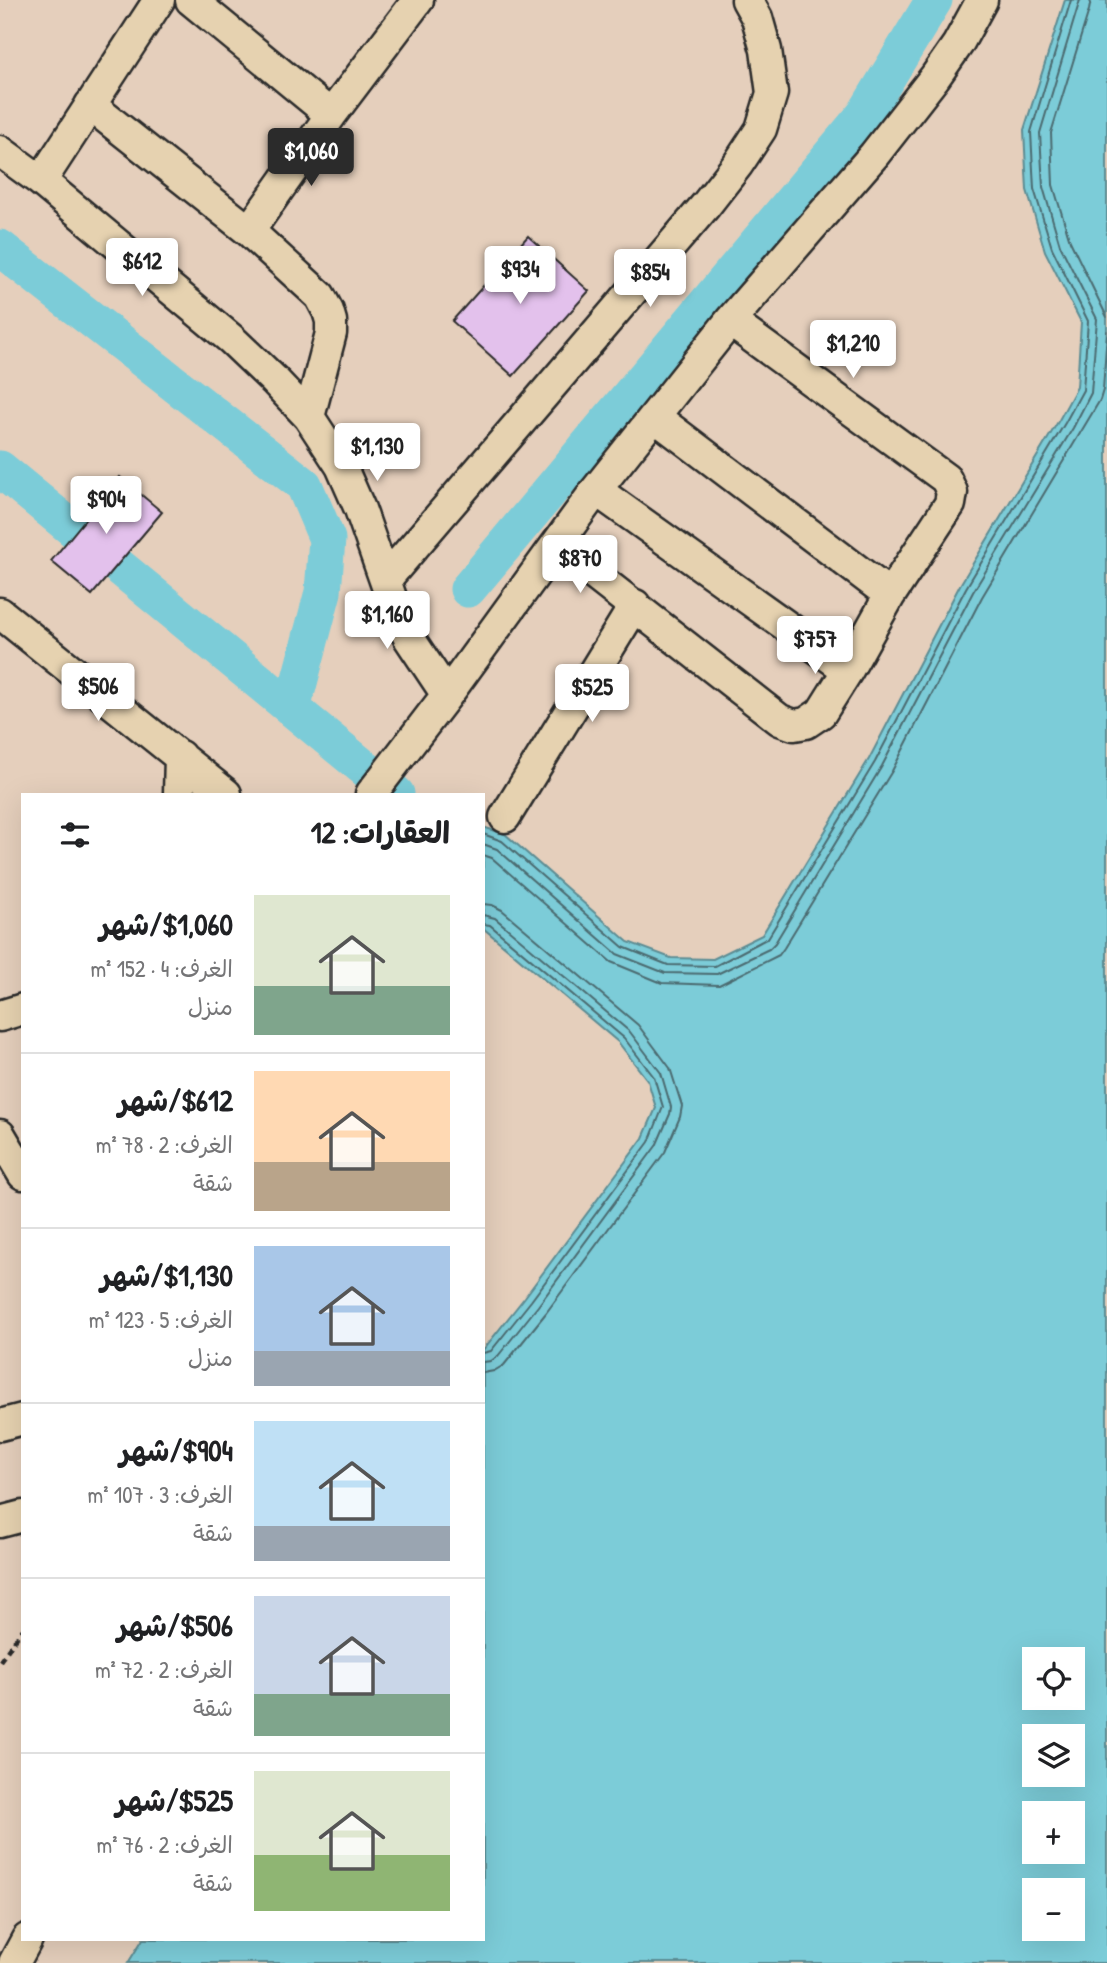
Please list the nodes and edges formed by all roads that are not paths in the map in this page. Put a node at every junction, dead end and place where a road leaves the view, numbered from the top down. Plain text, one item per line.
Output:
1 (159, 0) edge
2 (191, 0) edge
3 (418, 0) edge
4 (747, 0) edge
5 (982, 0) edge
6 (90, 105) junction
7 (331, 115) junction
8 (0, 151) edge
9 (41, 181) junction
10 (249, 231) junction
11 (730, 321) junction
12 (309, 417) junction
13 (655, 417) junction
14 (596, 490) junction
15 (556, 545) junction
16 (386, 579) junction
17 (890, 595) junction
18 (635, 605) junction
19 (0, 613) edge
20 (848, 670) junction
21 (439, 706) junction
22 (180, 756) junction
23 (179, 793) edge
24 (225, 793) edge
25 (372, 793) edge
26 (505, 817) dead end
27 (21, 1010) edge
28 (0, 1016) edge
29 (0, 1135) edge
30 (21, 1171) edge
31 (21, 1420) edge
32 (0, 1425) edge
33 (21, 1517) edge
34 (0, 1522) edge
35 (26, 1941) edge
36 (14, 1963) edge

1 - 6 street
2 - 7 street
3 - 7 street
4 - 16 street
5 - 11 street
6 - 9 street
6 - 10 street
7 - 10 street
8 - 9 street
9 - 12 street
10 - 12 street
11 - 13 street
11 - 17 street
12 - 16 street
13 - 14 street
13 - 17 street
14 - 15 street
14 - 20 street
15 - 18 street
15 - 21 street
16 - 21 street
17 - 20 street
18 - 20 street
18 - 26 street
19 - 22 street
21 - 25 street
22 - 23 street
22 - 24 street
27 - 28 street
29 - 30 street
31 - 32 street
33 - 34 street
35 - 36 street

